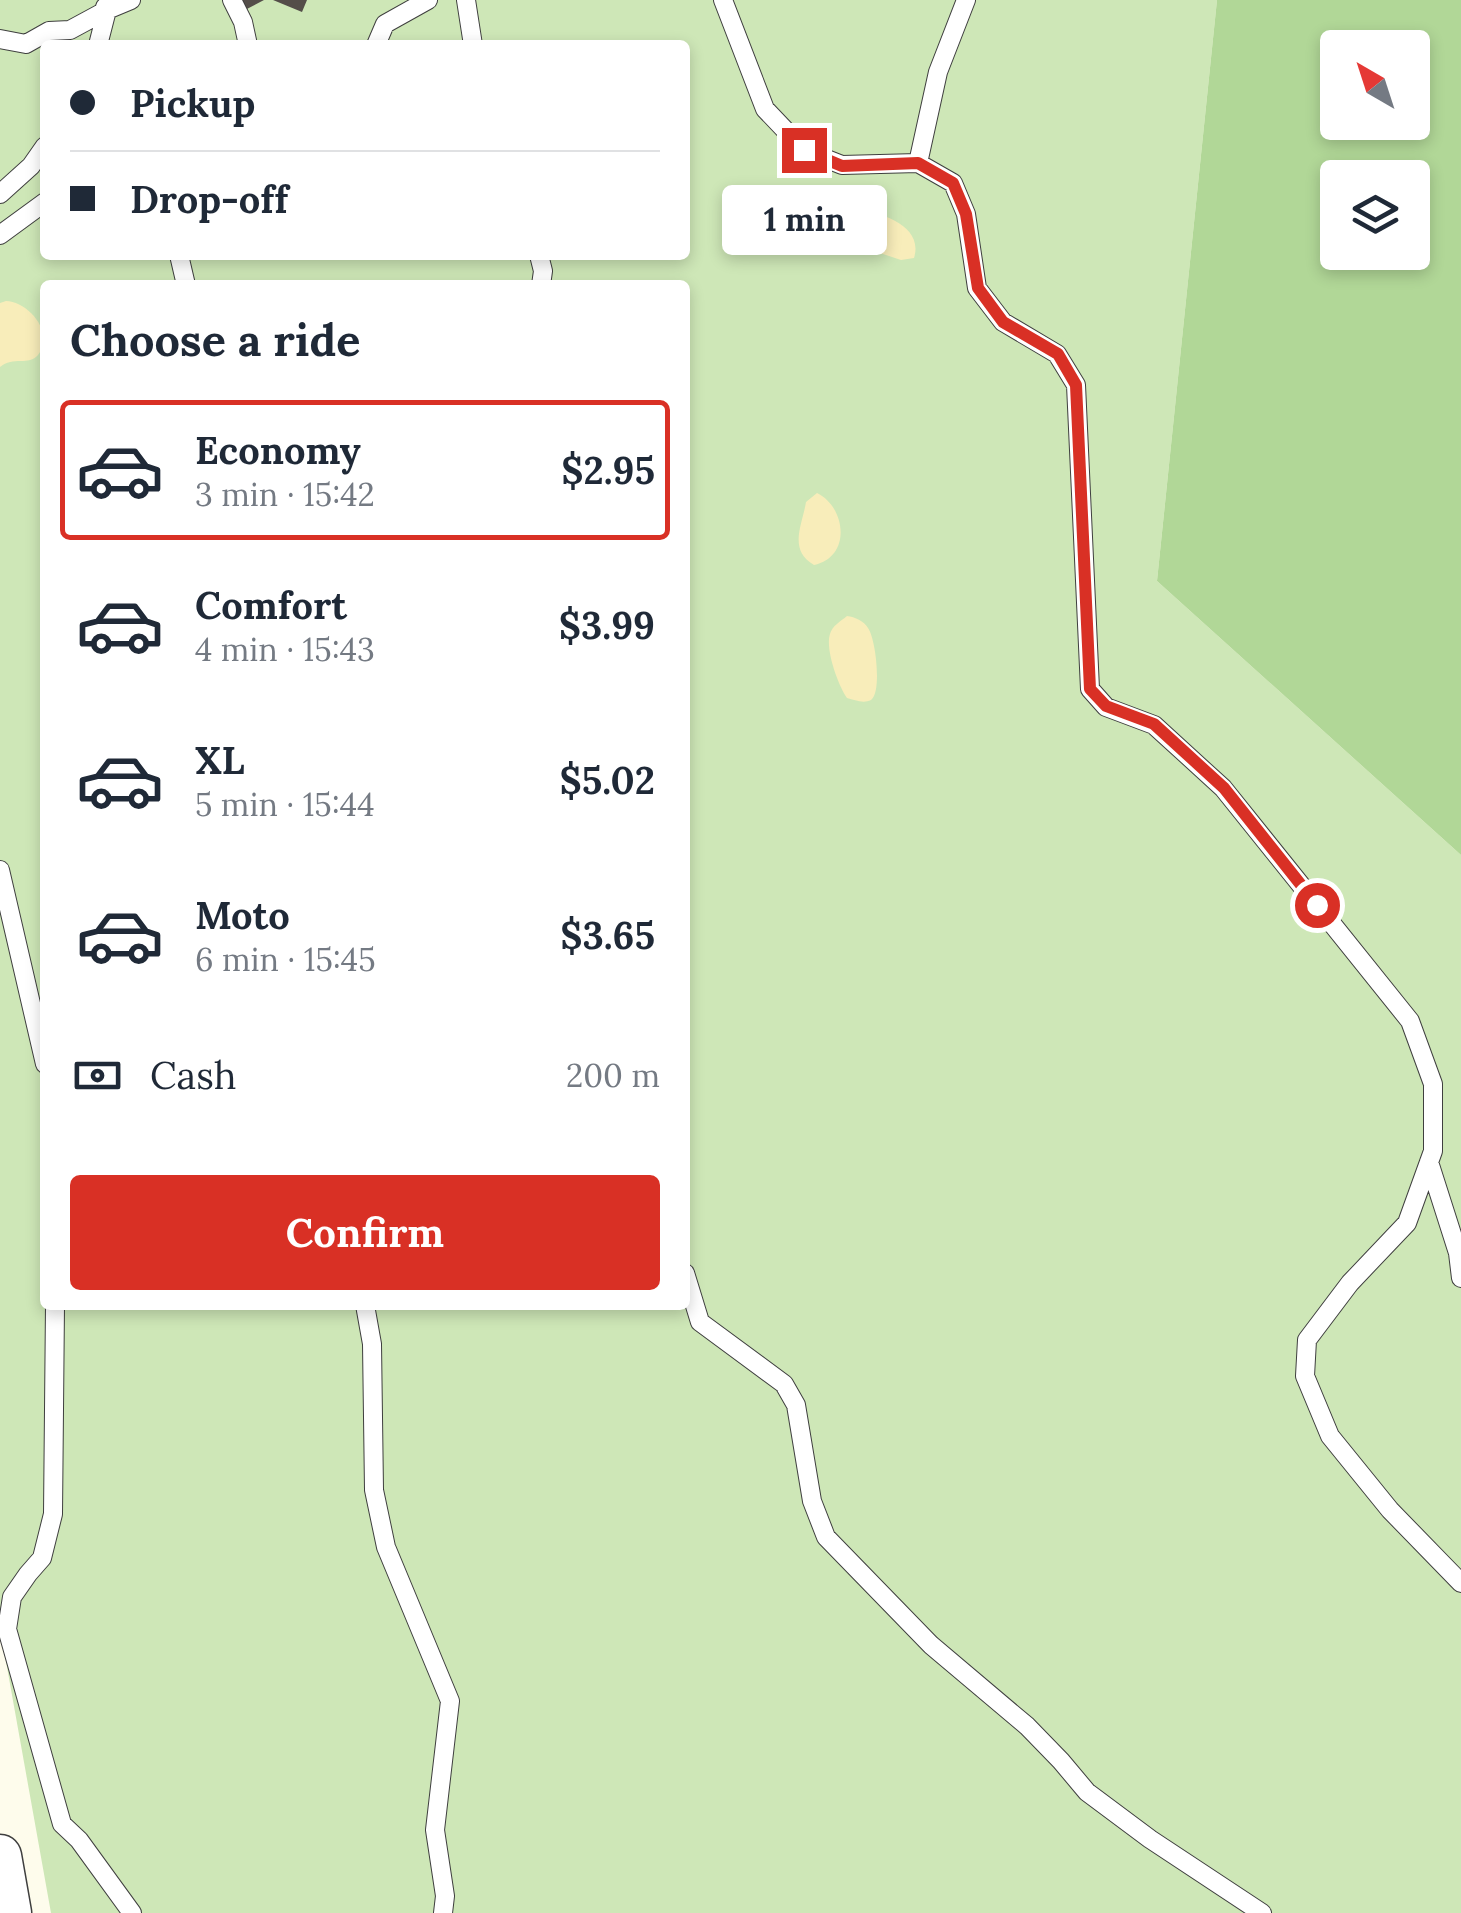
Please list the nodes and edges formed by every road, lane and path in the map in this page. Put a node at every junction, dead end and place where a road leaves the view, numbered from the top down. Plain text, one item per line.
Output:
1 (132, 0) edge
2 (232, 0) edge
3 (428, 0) edge
4 (466, 0) edge
5 (723, 0) edge
6 (966, 0) edge
7 (104, 5) edge
8 (0, 39) edge
9 (99, 40) edge
10 (247, 40) edge
11 (378, 40) edge
12 (471, 40) edge
13 (40, 153) edge
14 (918, 163) junction
15 (0, 194) edge
16 (40, 206) edge
17 (0, 236) edge
18 (0, 870) edge
19 (40, 1042) edge
20 (1429, 1162) junction
21 (1461, 1278) edge
22 (690, 1290) edge
23 (55, 1310) edge
24 (367, 1310) edge
25 (1461, 1583) edge
26 (0, 1856) edge
27 (10, 1913) edge
28 (132, 1913) edge
29 (443, 1913) edge
30 (1262, 1913) edge

1 - 7 lane
2 - 10 lane
3 - 11 lane
4 - 12 lane
5 - 14 lane
6 - 14 lane
7 - 8 lane
7 - 9 lane
13 - 15 lane
14 - 20 lane
16 - 17 lane
18 - 19 lane
20 - 21 lane
20 - 25 lane
22 - 30 lane
23 - 28 lane
24 - 29 lane
26 - 27 street

